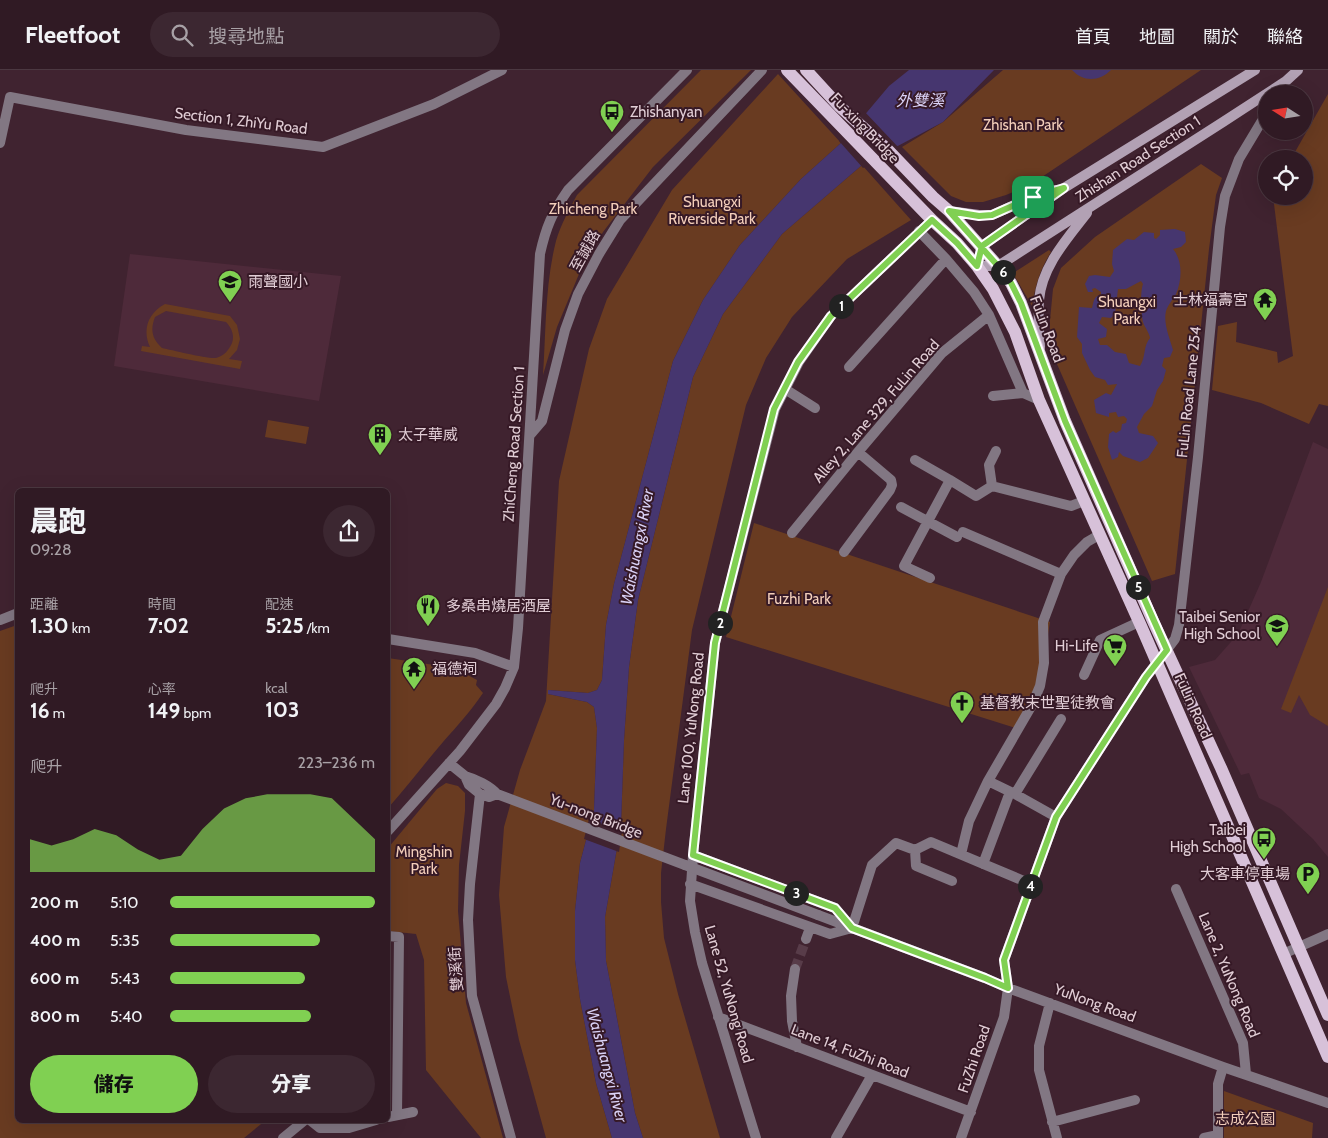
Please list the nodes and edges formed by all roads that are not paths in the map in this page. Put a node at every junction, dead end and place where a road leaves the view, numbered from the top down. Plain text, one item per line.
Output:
1 (502, 70) edge
2 (687, 70) edge
3 (762, 70) edge
4 (786, 70) edge
5 (806, 70) edge
6 (1255, 70) edge
7 (1298, 70) edge
8 (1286, 80) junction
9 (1283, 85) edge
10 (1258, 127) edge
11 (0, 143) edge
12 (1064, 188) junction
13 (933, 197) joint
14 (1092, 206) junction
15 (921, 209) joint
16 (949, 211) junction
17 (932, 220) junction
18 (919, 231) junction
19 (982, 246) junction
20 (946, 259) junction
21 (977, 266) junction
22 (998, 266) junction
23 (989, 315) junction
24 (1040, 356) junction
25 (849, 367) dead end
26 (785, 389) junction
27 (1024, 393) junction
28 (993, 396) dead end
29 (1039, 400) junction
30 (814, 408) dead end
31 (530, 435) junction
32 (996, 451) dead end
33 (858, 452) junction
34 (915, 460) dead end
35 (950, 480) junction
36 (992, 486) junction
37 (1084, 501) junction
38 (901, 507) dead end
39 (928, 521) junction
40 (792, 533) dead end
41 (1099, 535) junction
42 (844, 552) dead end
43 (1061, 574) junction
44 (930, 578) dead end
45 (15, 614) edge
46 (0, 620) edge
47 (1138, 622) junction
48 (390, 639) edge
49 (1167, 650) junction
50 (1157, 664) junction
51 (514, 667) junction
52 (1084, 675) dead end
53 (1061, 719) dead end
54 (449, 763) junction
55 (465, 776) junction
56 (988, 782) junction
57 (1013, 793) junction
58 (480, 794) junction
59 (497, 794) junction
60 (1056, 817) junction
61 (390, 829) edge
62 (915, 850) junction
63 (962, 854) junction
64 (693, 855) junction
65 (983, 864) junction
66 (952, 881) dead end
67 (690, 884) junction
68 (1030, 884) junction
69 (1176, 889) dead end
70 (810, 928) junction
71 (852, 928) junction
72 (1328, 934) edge
73 (390, 936) edge
74 (806, 940) tunnel mouth
75 (1299, 947) junction
76 (1283, 954) junction
77 (795, 969) tunnel mouth
78 (1008, 988) junction
79 (1050, 1003) junction
80 (1328, 1015) edge
81 (718, 1017) junction
82 (797, 1047) junction
83 (1328, 1057) edge
84 (1223, 1066) junction
85 (1246, 1074) junction
86 (872, 1075) junction
87 (1135, 1100) dead end
88 (1328, 1103) edge
89 (413, 1112) dead end
90 (972, 1112) junction
91 (392, 1115) edge
92 (1052, 1122) junction
93 (301, 1123) edge
94 (314, 1123) edge
95 (370, 1123) edge
96 (350, 1133) edge
97 (1218, 1137) edge
98 (283, 1138) edge
99 (511, 1138) edge
100 (756, 1138) edge
101 (836, 1138) edge
102 (961, 1138) edge
103 (1056, 1138) edge
104 (1204, 1138) edge

1 - 11 street, Section 1, ZhiYu Road
2 - 31 street, ZhiCheng Road Section 1
3 - 31 street, 至誠路
4 - 15 main road, Fu-xing Bridge
5 - 13 main road, Fu-xing Bridge
6 - 12 main road, Zhishan Road Section 1
7 - 8 main road, Zhishan Road Section 1
8 - 9 street
8 - 14 main road, Zhishan Road Section 1
10 - 49 street, FuLin Road Lane 254
12 - 16 main road
12 - 19 main road, Zhishan Road Section 1
13 - 16 main road, FuLin Road
14 - 22 main road, Zhishan Road Section 1
14 - 24 main road
15 - 17 main road, FuLin Road
16 - 19 main road, FuLin Road
17 - 18 street
17 - 21 main road, FuLin Road
18 - 20 street
18 - 26 street
19 - 21 main road
19 - 22 main road, FuLin Road
20 - 23 street
20 - 25 street
21 - 22 main road
21 - 29 main road, FuLin Road
22 - 24 main road, FuLin Road
23 - 27 street
23 - 33 street, Alley 2, Lane 329, FuLin Road
24 - 49 main road, FuLin Road
26 - 30 street
26 - 64 street, Lane 100, YuNong Road
27 - 28 street
27 - 29 street
29 - 37 main road, FuLin Road
31 - 51 street, ZhiCheng Road Section 1
32 - 36 street
33 - 40 street, Alley 2, Lane 329, FuLin Road
33 - 42 street
34 - 35 street
35 - 36 street
35 - 39 street
36 - 37 street
37 - 41 main road, FuLin Road
38 - 39 street
39 - 43 street
39 - 44 street
41 - 43 street
41 - 47 main road, FuLin Road
43 - 56 street
45 - 46 street
47 - 50 main road, FuLin Road
47 - 52 street
48 - 51 street
49 - 50 street, FuLin Road Lane 254
49 - 75 main road, FuLin Road
50 - 60 street, FuLin Road Lane 254
50 - 76 main road, FuLin Road
51 - 54 street, ZhiCheng Road Section 1
53 - 57 street
54 - 55 street
54 - 61 street, ZhiCheng Road Section 1
55 - 58 street
55 - 59 street
56 - 57 street
56 - 63 street
57 - 60 street
57 - 65 street
58 - 59 street
58 - 99 street, 雙溪街
59 - 71 street, YuNong Road, bridge
60 - 68 street, FuZhi Road
62 - 63 street
62 - 66 street
62 - 71 street
63 - 65 street
64 - 67 street, Lane 52, YuNong Road
64 - 71 street, YuNong Road
65 - 68 street
67 - 70 street
67 - 81 street, Lane 52, YuNong Road
68 - 78 street, FuZhi Road
69 - 85 street, Lane 2, YuNong Road
70 - 71 street
70 - 74 street
71 - 78 street, YuNong Road
72 - 75 street
73 - 91 street
75 - 76 street
75 - 80 main road, FuLin Road
76 - 83 main road, FuLin Road
77 - 82 street
78 - 79 street, YuNong Road
78 - 90 street, FuZhi Road
79 - 84 street, YuNong Road
79 - 92 street
81 - 82 street, Lane 14, FuZhi Road
81 - 100 street, Lane 52, YuNong Road
82 - 86 street, Lane 14, FuZhi Road
84 - 85 street, YuNong Road
84 - 97 street
85 - 88 street, YuNong Road
86 - 90 street, Lane 14, FuZhi Road
86 - 101 street
87 - 92 street
89 - 91 street
90 - 102 street, FuZhi Road
92 - 103 street
93 - 98 street
94 - 96 street
95 - 96 street
97 - 104 street

